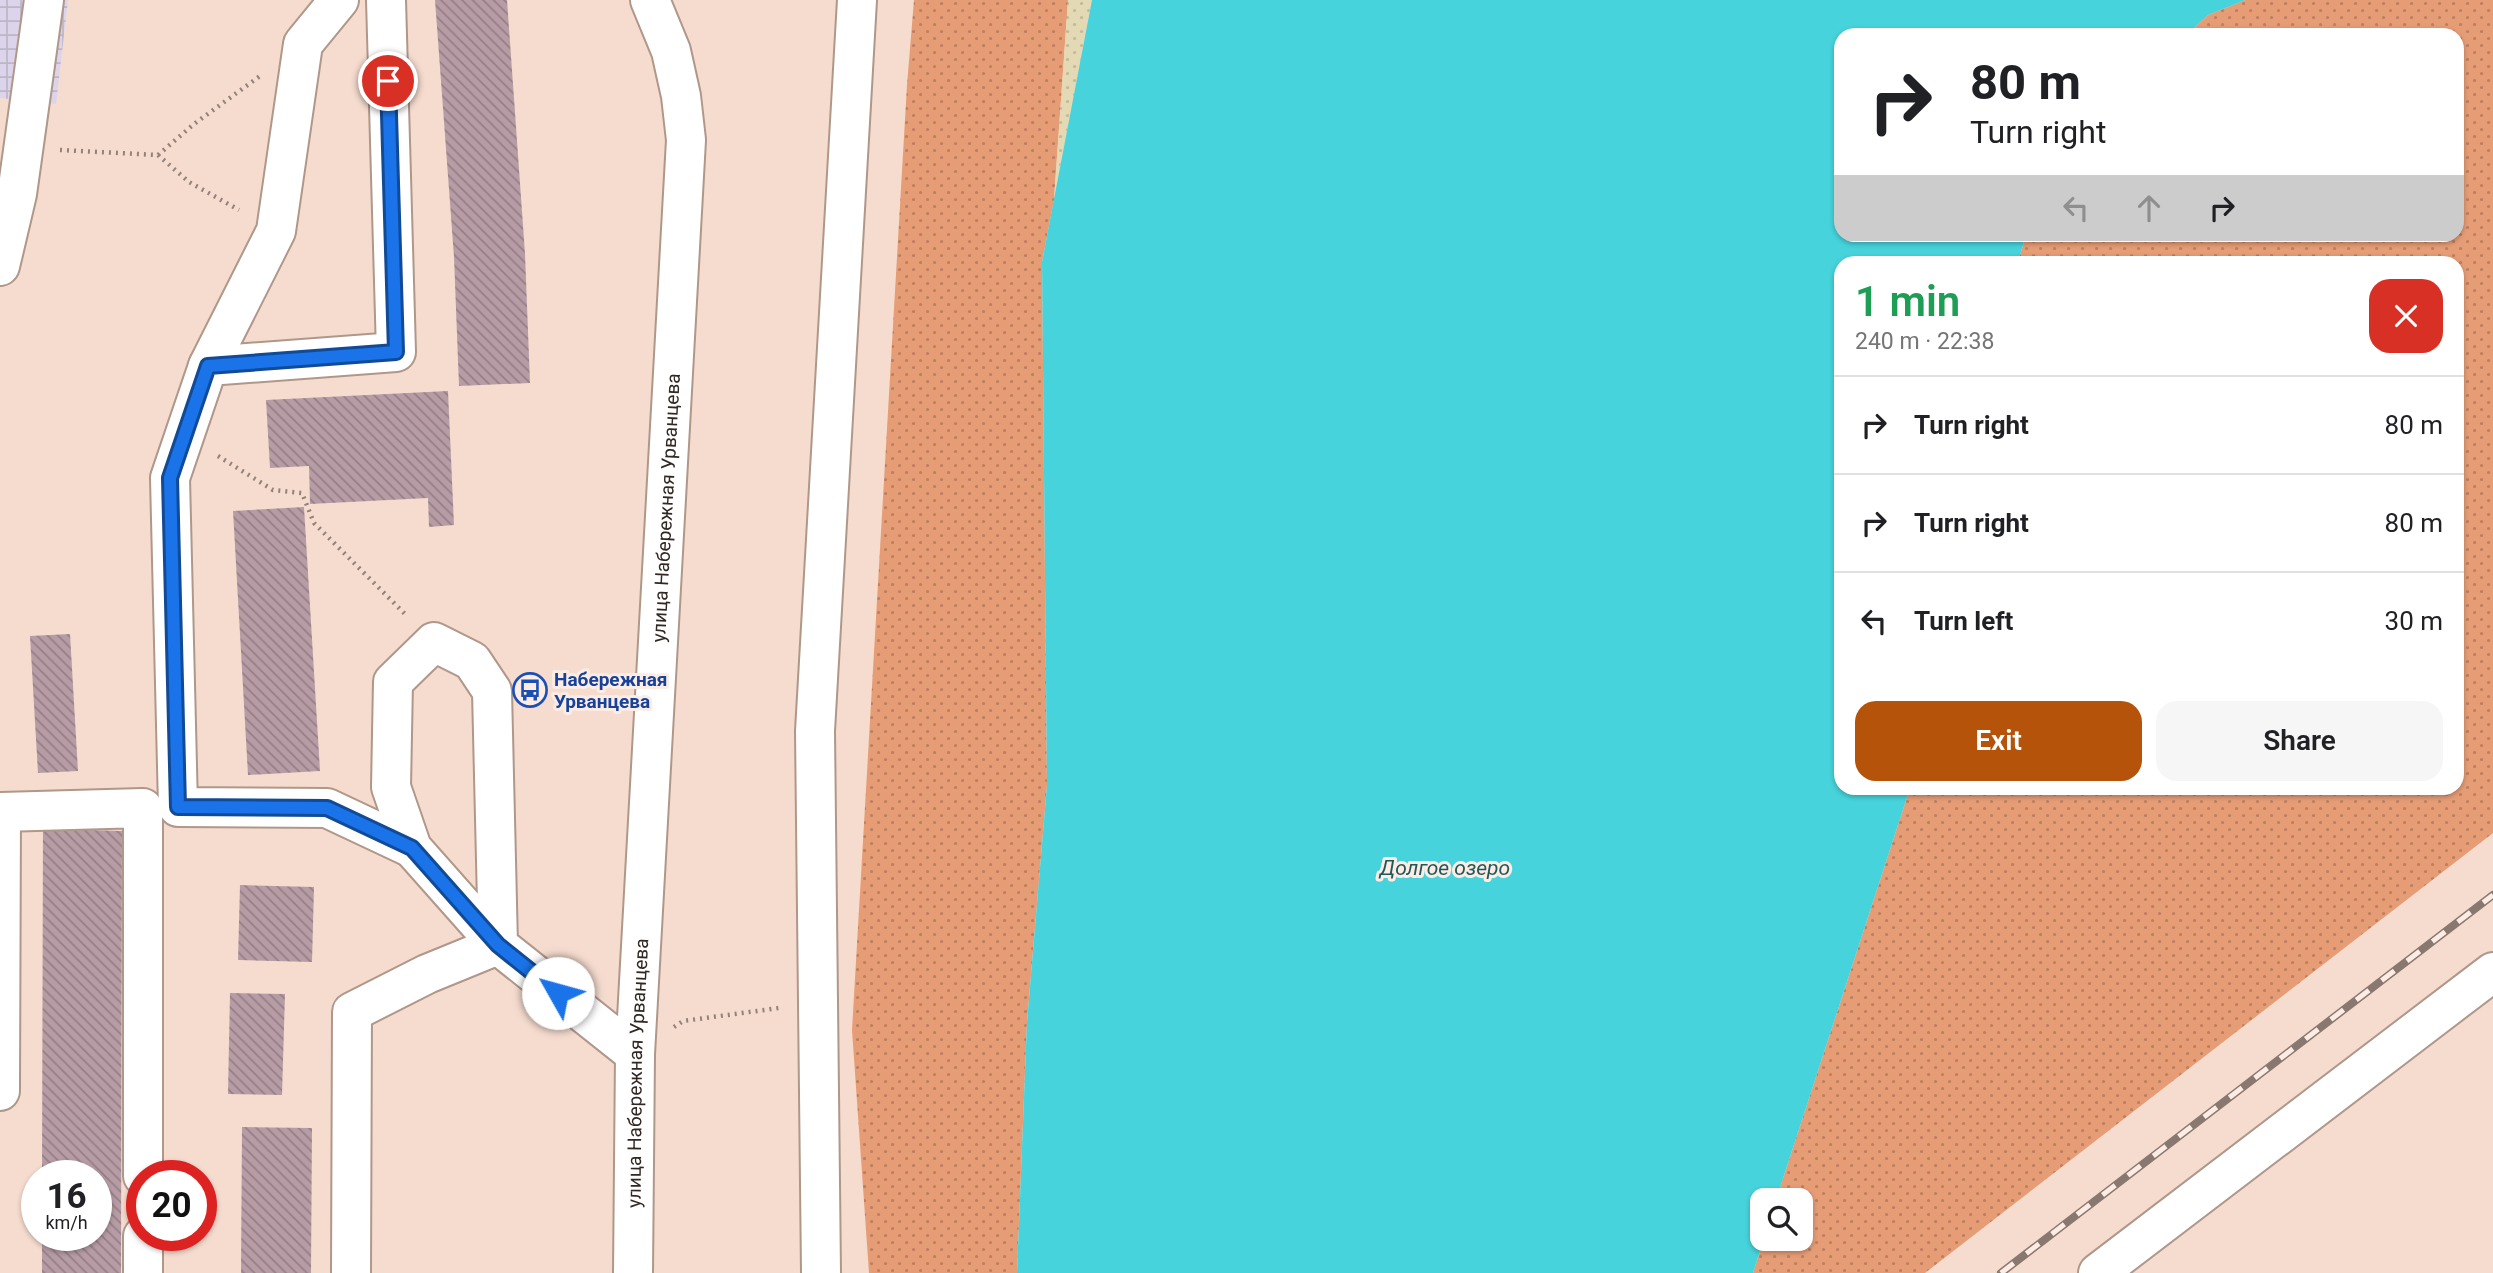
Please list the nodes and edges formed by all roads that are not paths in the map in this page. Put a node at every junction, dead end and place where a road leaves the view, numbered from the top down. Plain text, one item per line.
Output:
1 (44, 0) edge
2 (339, 0) edge
3 (386, 0) edge
4 (650, 0) edge
5 (857, 0) edge
6 (0, 266) edge
7 (208, 366) junction
8 (1, 811) edge
9 (412, 848) junction
10 (511, 955) junction
11 (2493, 972) edge
12 (635, 1054) junction
13 (0, 1091) edge
14 (143, 1160) edge
15 (143, 1251) edge
16 (143, 1273) edge
17 (351, 1273) edge
18 (633, 1273) edge
19 (821, 1273) edge
20 (2098, 1273) edge

1 - 6 street
2 - 7 street
3 - 7 street
4 - 12 street, улица Набережная Урванцева
5 - 19 street
7 - 9 street
8 - 13 street
8 - 14 street
9 - 10 street
9 - 10 street
10 - 12 street
10 - 17 street
11 - 20 street
12 - 18 street, улица Набережная Урванцева
15 - 16 street

